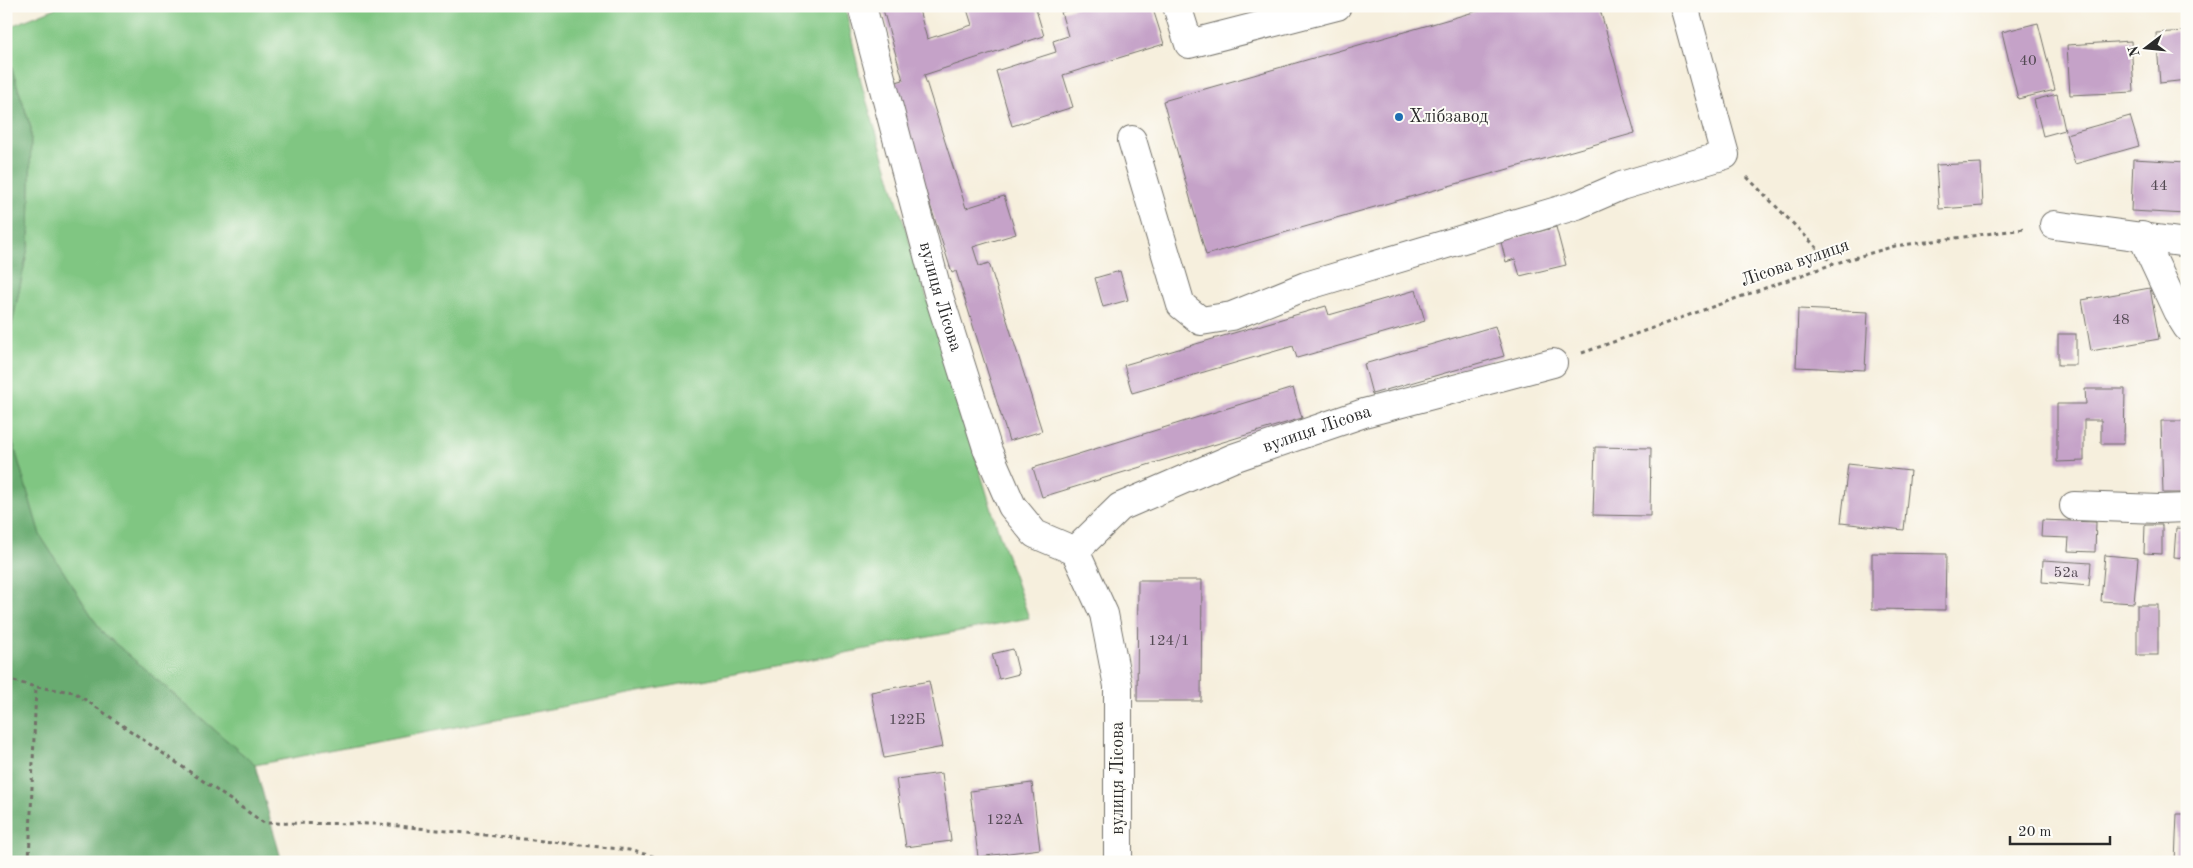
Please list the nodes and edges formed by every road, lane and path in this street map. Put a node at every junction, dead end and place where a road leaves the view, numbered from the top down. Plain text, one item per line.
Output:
1 (862, 6) edge
2 (1177, 6) edge
3 (1337, 6) edge
4 (1684, 6) edge
5 (1132, 140) dead end
6 (1726, 155) junction
7 (2054, 225) joint
8 (2142, 236) junction
9 (2187, 243) edge
10 (1833, 264) junction
11 (2187, 327) edge
12 (1553, 363) joint
13 (2074, 506) dead end
14 (2187, 508) edge
15 (1075, 551) junction
16 (6, 679) edge
17 (36, 687) junction
18 (29, 862) edge
19 (674, 862) edge
20 (1118, 862) edge

1 - 15 street, вулиця Лісова
2 - 3 street
4 - 6 street
5 - 6 street
6 - 10 path
7 - 8 street
7 - 10 path, Лісова вулиця
8 - 9 street
8 - 11 street
10 - 12 path, Лісова вулиця
12 - 15 street, вулиця Лісова
13 - 14 street
15 - 20 street, вулиця Лісова
16 - 17 path
17 - 18 path
17 - 19 path

